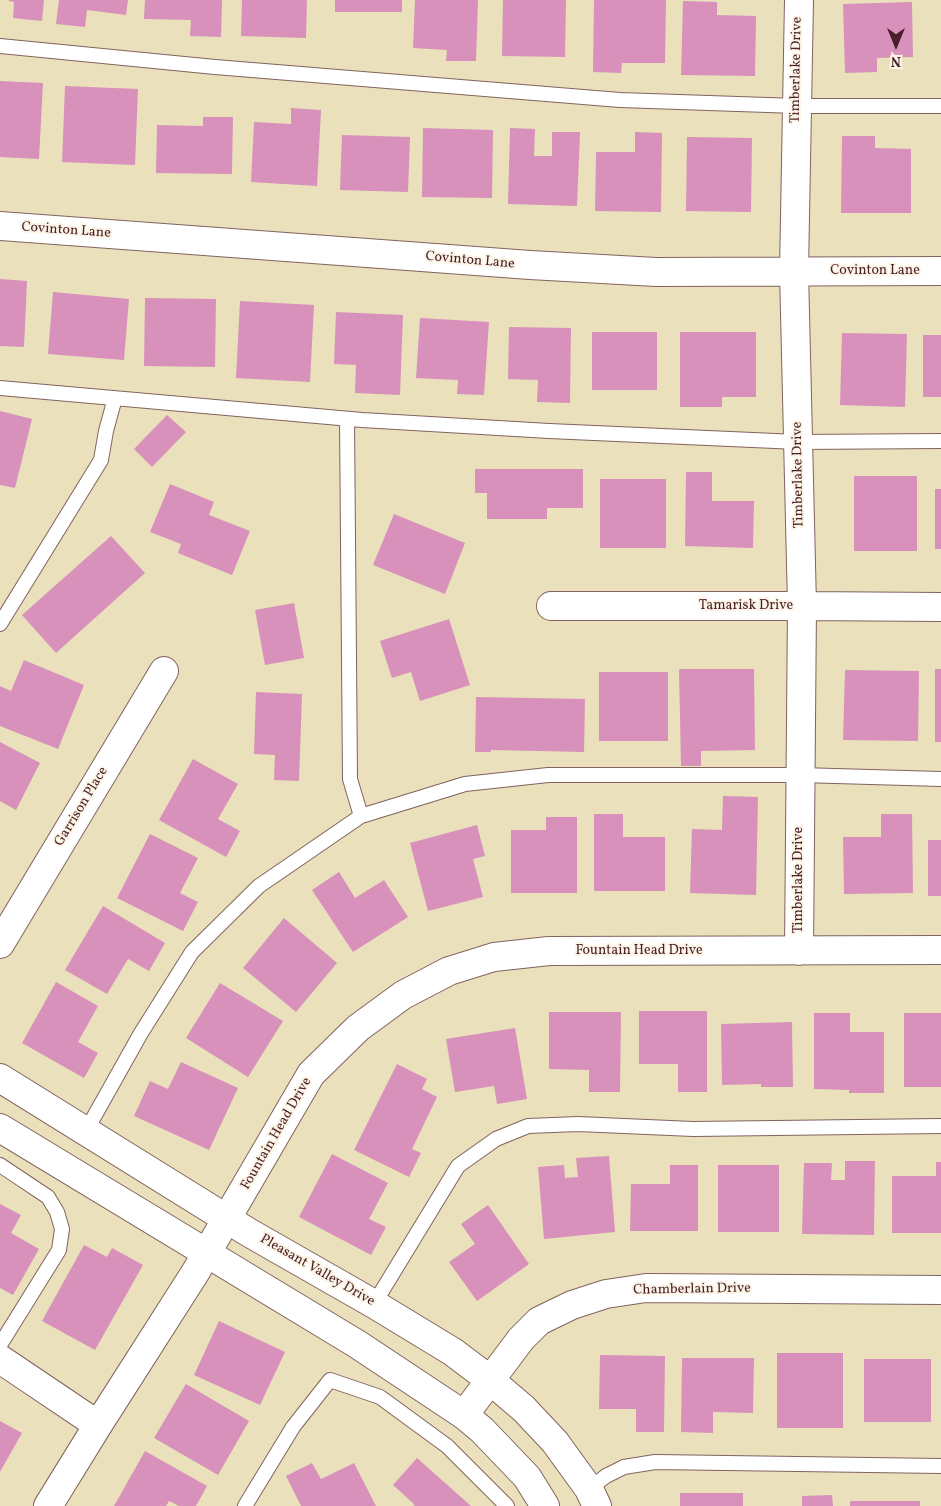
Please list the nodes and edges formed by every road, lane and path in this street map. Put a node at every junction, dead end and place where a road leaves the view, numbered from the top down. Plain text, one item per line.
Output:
1 (799, 0) edge
2 (0, 46) edge
3 (797, 106) junction
4 (941, 106) edge
5 (0, 226) edge
6 (794, 271) junction
7 (941, 271) edge
8 (0, 388) edge
9 (115, 398) junction
10 (347, 419) junction
11 (941, 441) edge
12 (798, 442) junction
13 (551, 606) dead end
14 (802, 606) junction
15 (941, 607) edge
16 (0, 624) edge
17 (164, 671) dead end
18 (800, 775) junction
19 (941, 779) edge
20 (361, 816) junction
21 (0, 944) edge
22 (941, 950) edge
23 (799, 951) junction
24 (0, 1078) edge
25 (941, 1126) edge
26 (0, 1128) edge
27 (86, 1131) junction
28 (0, 1165) edge
29 (228, 1219) junction
30 (206, 1254) junction
31 (941, 1290) edge
32 (374, 1304) junction
33 (0, 1345) edge
34 (0, 1359) edge
35 (490, 1380) junction
36 (464, 1415) junction
37 (98, 1425) junction
38 (941, 1466) edge
39 (593, 1498) edge
40 (48, 1506) edge
41 (245, 1506) edge
42 (507, 1506) edge
43 (545, 1506) edge

1 - 3 street, Timberlake Drive
2 - 3 lane
3 - 4 lane
3 - 6 street, Timberlake Drive
5 - 6 street, Covinton Lane
6 - 7 street, Covinton Lane
6 - 12 street, Timberlake Drive
8 - 9 lane
9 - 10 lane
9 - 16 lane
10 - 12 lane
10 - 20 lane
11 - 12 lane
12 - 14 street, Timberlake Drive
13 - 14 street, Tamarisk Drive
14 - 15 street, Tamarisk Drive
14 - 18 street, Timberlake Drive
17 - 21 street, Garrison Place
18 - 19 lane
18 - 20 lane
18 - 23 street, Timberlake Drive
20 - 27 lane
22 - 23 street, Fountain Head Drive
23 - 29 street, Fountain Head Drive
24 - 27 street, Pleasant Valley Drive
25 - 32 lane
26 - 30 street
27 - 29 street, Pleasant Valley Drive
28 - 33 lane
29 - 30 street, Fountain Head Drive
29 - 32 street, Pleasant Valley Drive
30 - 36 street
30 - 37 street, Fountain Head Drive
31 - 35 street, Chamberlain Drive
32 - 35 street, Pleasant Valley Drive
34 - 37 street
35 - 36 street, Chamberlain Drive
35 - 39 street, Pleasant Valley Drive
36 - 43 street
37 - 40 street, Fountain Head Drive
38 - 39 lane
41 - 42 lane

